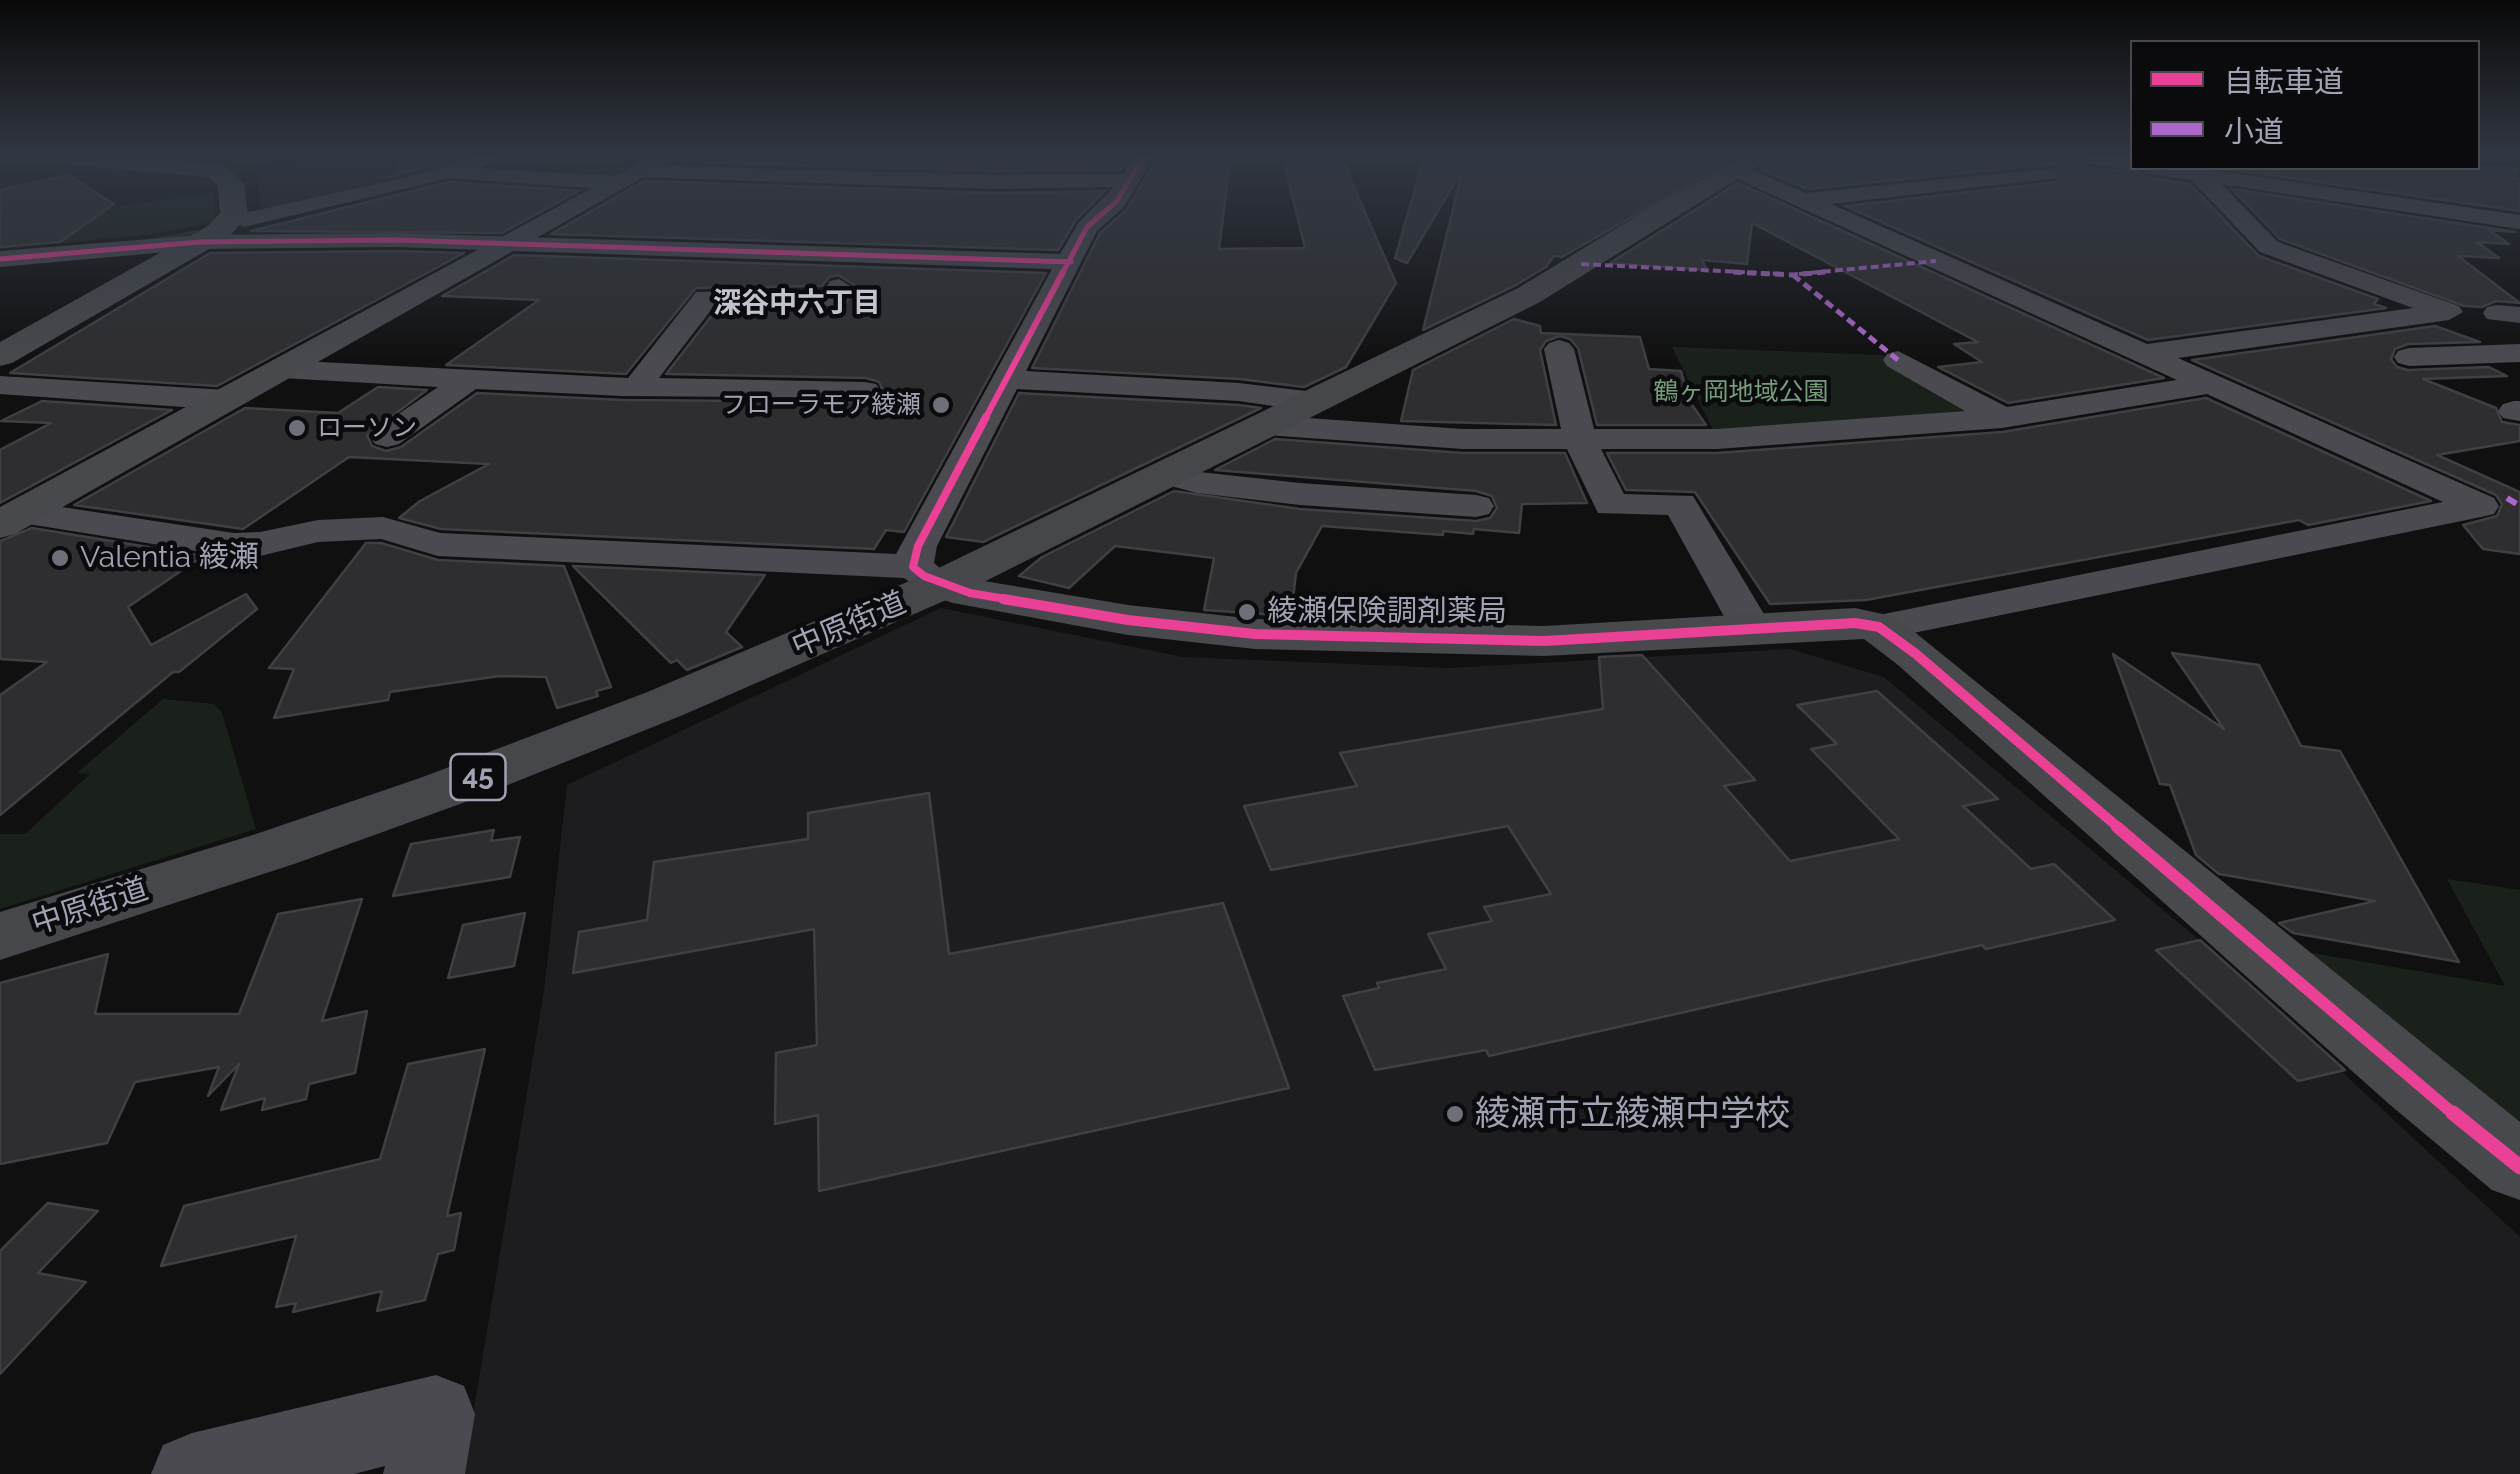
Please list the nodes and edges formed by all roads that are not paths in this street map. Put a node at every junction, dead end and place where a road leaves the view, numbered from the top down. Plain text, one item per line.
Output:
1 (223, 227) edge
2 (539, 227) edge
3 (1087, 227) edge
4 (1639, 227) edge
5 (1862, 227) edge
6 (2249, 227) edge
7 (322, 240) junction
8 (200, 242) junction
9 (512, 242) junction
10 (1071, 262) junction
11 (281, 267) dead end
12 (7, 271) edge
13 (839, 287) dead end
14 (1560, 348) dead end
15 (2520, 353) edge
16 (2142, 354) junction
17 (0, 356) edge
18 (2409, 357) dead end
19 (1898, 360) dead end
20 (282, 369) junction
21 (472, 377) junction
22 (1009, 379) junction
23 (2210, 384) junction
24 (0, 385) edge
25 (638, 385) junction
26 (865, 391) dead end
27 (226, 400) junction
28 (1314, 402) junction
29 (2002, 418) junction
30 (1266, 425) junction
31 (387, 437) dead end
32 (1580, 441) junction
33 (1169, 474) junction
34 (1476, 506) dead end
35 (11, 518) edge
36 (928, 576) junction
37 (1879, 627) junction
38 (1752, 629) junction
39 (0, 936) edge
40 (2520, 1167) edge
41 (192, 1474) edge
42 (424, 1474) edge

1 - 8 street
2 - 9 street
3 - 10 street
4 - 28 main road, 中原街道 / 45
5 - 16 street
6 - 16 street
7 - 8 street
7 - 9 street
7 - 11 street
8 - 12 street
8 - 17 street
9 - 10 street
9 - 20 street
10 - 22 street
13 - 25 street
14 - 32 street
15 - 18 street
16 - 23 street
19 - 29 street
20 - 21 street
20 - 27 street
21 - 25 street
21 - 31 street
22 - 28 street
22 - 36 street
23 - 29 street
23 - 37 street
24 - 27 street
25 - 26 street
27 - 35 street
28 - 30 main road, 中原街道 / 45
29 - 32 street
30 - 32 street
30 - 33 main road, 中原街道 / 45
32 - 38 street
33 - 34 street
33 - 36 main road, 中原街道 / 45
35 - 36 street
36 - 38 street
36 - 39 main road, 中原街道 / 45
37 - 38 street
37 - 40 street
41 - 42 street

